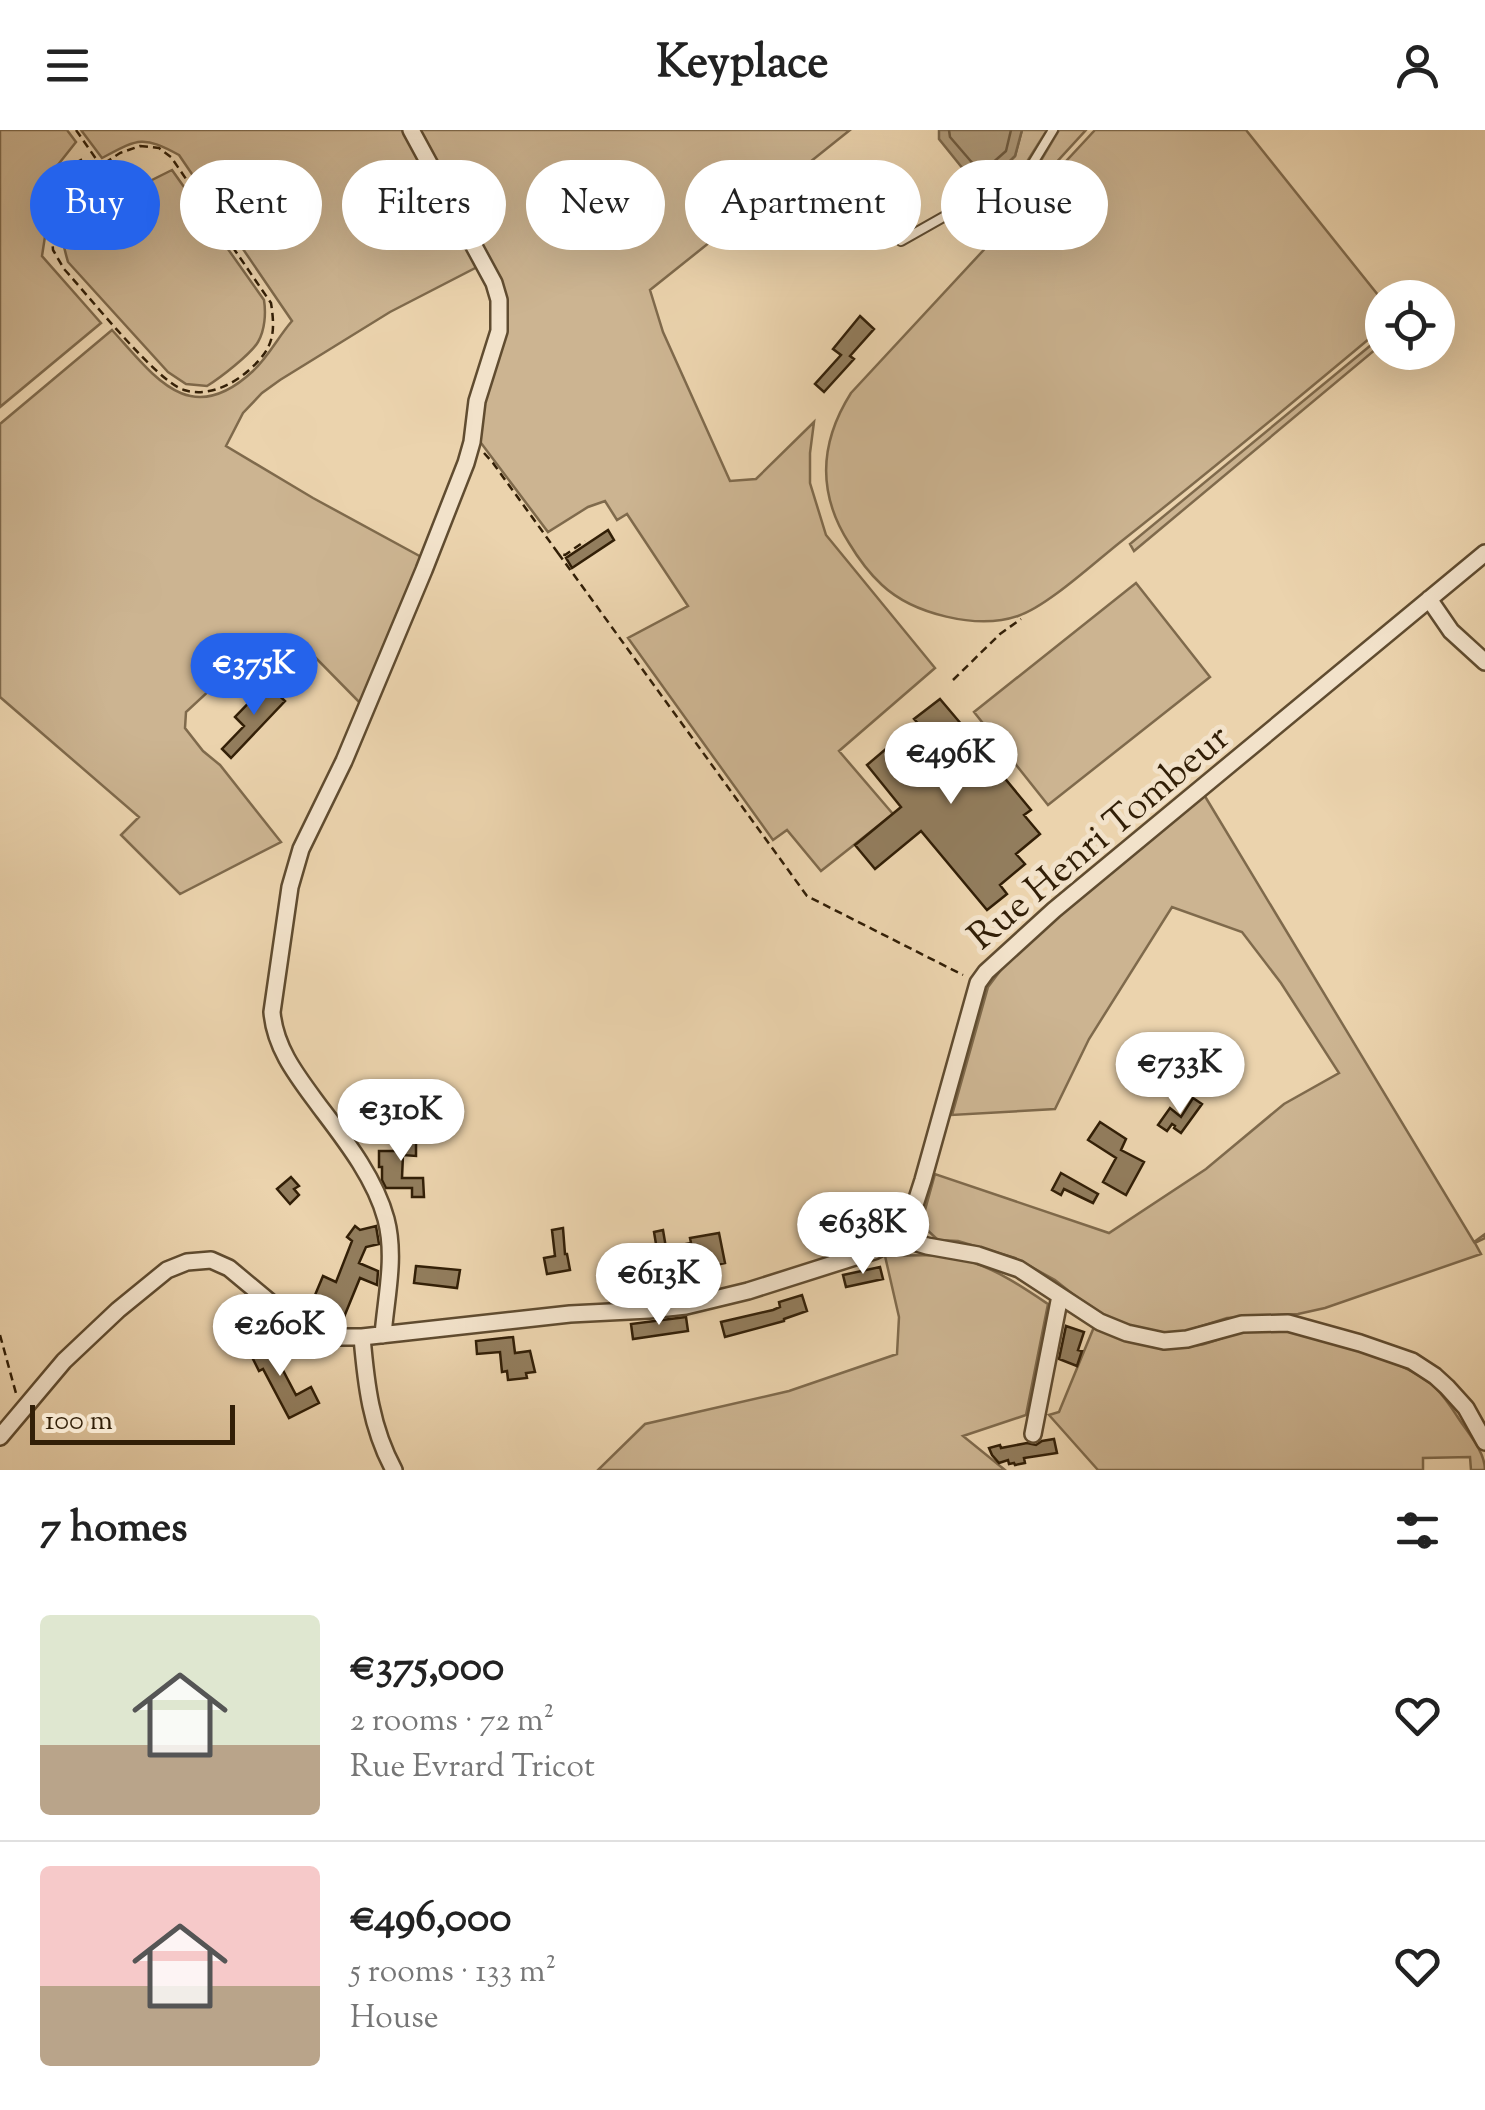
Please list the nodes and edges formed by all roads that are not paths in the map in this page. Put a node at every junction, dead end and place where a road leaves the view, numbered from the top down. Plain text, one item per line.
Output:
1 (411, 130) edge
2 (1053, 130) edge
3 (921, 230) edge
4 (1485, 553) edge
5 (1429, 599) junction
6 (1485, 662) edge
7 (900, 1238) junction
8 (1060, 1296) junction
9 (383, 1335) junction
10 (362, 1337) junction
11 (1033, 1434) dead end
12 (0, 1437) edge
13 (1485, 1442) edge
14 (394, 1470) edge

1 - 9 street
2 - 3 lane
4 - 5 street, Rue Henri Tombeur
5 - 6 street
5 - 7 street, Rue Henri Tombeur
7 - 8 street
7 - 9 street
8 - 11 street
8 - 13 street
9 - 10 street
10 - 12 street
10 - 14 street

